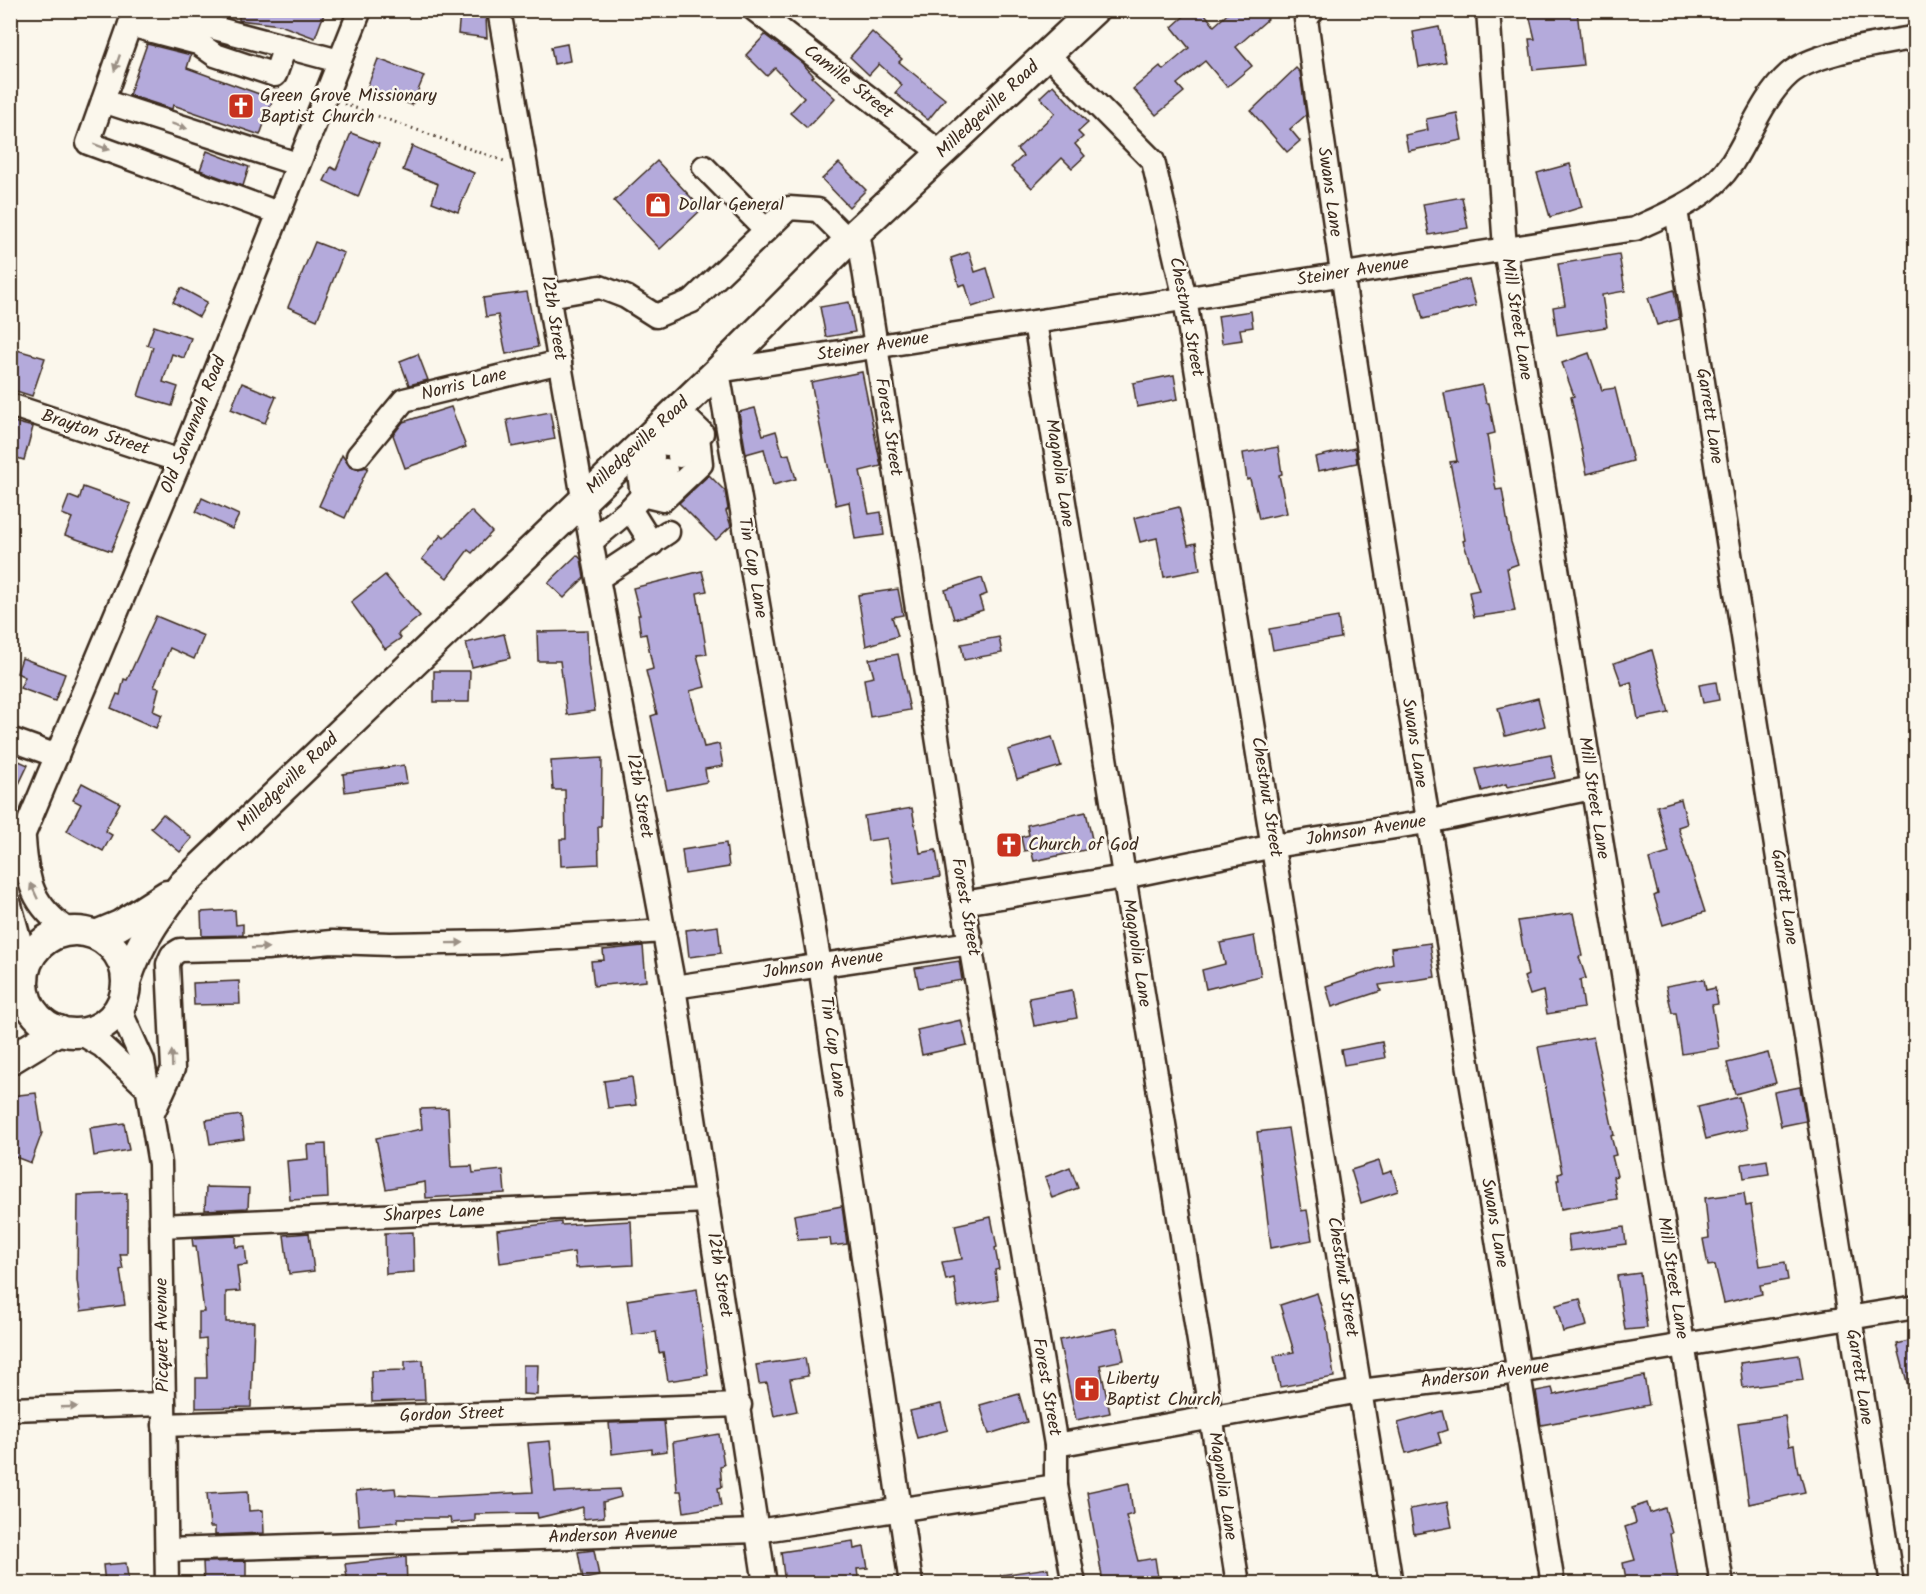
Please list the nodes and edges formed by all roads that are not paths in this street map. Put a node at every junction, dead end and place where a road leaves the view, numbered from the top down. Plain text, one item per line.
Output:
1 (360, 10) edge
2 (499, 10) edge
3 (755, 10) edge
4 (1094, 10) edge
5 (1313, 10) edge
6 (1488, 10) edge
7 (138, 15) edge
8 (1916, 37) edge
9 (1047, 54) junction
10 (339, 61) junction
11 (104, 101) junction
12 (942, 154) junction
13 (297, 164) junction
14 (704, 167) dead end
15 (1676, 210) junction
16 (278, 213) junction
17 (766, 230) junction
18 (853, 236) junction
19 (1505, 248) junction
20 (1341, 274) junction
21 (549, 296) junction
22 (1185, 299) junction
23 (1035, 322) junction
24 (875, 346) junction
25 (560, 362) junction
26 (718, 370) junction
27 (10, 405) edge
28 (677, 409) junction
29 (698, 436) junction
30 (358, 456) dead end
31 (180, 461) junction
32 (616, 466) junction
33 (583, 498) junction
34 (636, 502) junction
35 (592, 541) junction
36 (600, 577) junction
37 (10, 739) edge
38 (57, 756) junction
39 (1592, 788) junction
40 (1426, 822) junction
41 (24, 838) junction
42 (1274, 846) junction
43 (10, 867) edge
44 (1124, 877) junction
45 (183, 884) junction
46 (963, 903) junction
47 (10, 905) edge
48 (664, 931) junction
49 (82, 933) junction
50 (971, 943) junction
51 (820, 965) junction
52 (24, 983) junction
53 (674, 987) junction
54 (124, 991) junction
55 (10, 1018) edge
56 (70, 1032) junction
57 (10, 1060) edge
58 (147, 1088) junction
59 (153, 1113) junction
60 (707, 1201) junction
61 (161, 1226) junction
62 (1916, 1307) edge
63 (1850, 1316) junction
64 (1683, 1346) junction
65 (1519, 1371) junction
66 (1360, 1391) junction
67 (740, 1405) junction
68 (10, 1409) edge
69 (164, 1415) junction
70 (1211, 1418) junction
71 (1056, 1445) junction
72 (1056, 1486) junction
73 (902, 1511) junction
74 (757, 1531) junction
75 (167, 1550) junction
76 (167, 1584) edge
77 (765, 1584) edge
78 (911, 1584) edge
79 (1074, 1584) edge
80 (1238, 1584) edge
81 (1391, 1584) edge
82 (1553, 1584) edge
83 (1722, 1584) edge
84 (1892, 1584) edge

1 - 10 street, Old Savannah Road
2 - 21 street, 12th Street
3 - 12 street, Camille Street
4 - 9 main road, Milledgeville Road
5 - 20 street, Swans Lane
6 - 19 street, Mill Street Lane
7 - 10 street
7 -> 11 street
8 - 15 street, Steiner Avenue
9 - 12 main road, Milledgeville Road
9 - 22 street, Chestnut Street
10 - 13 street, Old Savannah Road
11 -> 13 street
11 -> 16 street
12 - 18 main road, Milledgeville Road
13 - 16 street, Old Savannah Road
14 - 17 street
15 - 19 street, Steiner Avenue
15 - 63 street, Garrett Lane
16 - 31 street, Old Savannah Road
17 - 18 street
17 - 21 street
18 - 24 street, Forest Street
18 - 26 main road, Milledgeville Road
19 - 20 street, Steiner Avenue
19 - 39 street, Mill Street Lane
20 - 22 street, Steiner Avenue
20 - 40 street, Swans Lane
21 - 25 street, 12th Street
22 - 23 street, Steiner Avenue
22 - 42 street, Chestnut Street
23 - 24 street, Steiner Avenue
23 - 44 street, Magnolia Lane
24 - 26 street, Steiner Avenue
24 - 46 street, Forest Street
25 - 30 street, Norris Lane
25 - 33 street, 12th Street
26 - 28 main road, Milledgeville Road
26 - 51 street, Tin Cup Lane
27 - 31 street, Brayton Street
28 - 29 street
28 - 32 main road, Milledgeville Road
29 - 34 street
29 - 34 street
31 - 38 street, Old Savannah Road
32 - 33 main road, Milledgeville Road
32 - 34 street
33 - 35 street, 12th Street
33 - 45 main road, Milledgeville Road
34 - 35 street
34 - 36 street
35 - 36 street, 12th Street
36 - 48 street, 12th Street
37 - 38 street
38 - 41 street, Old Savannah Road
39 - 40 street, Johnson Avenue
39 - 64 street, Mill Street Lane
40 - 42 street, Johnson Avenue
40 - 65 street, Swans Lane
41 - 43 street, Old Savannah Road
49 -> 41 street, Old Savannah Road
42 - 44 street, Johnson Avenue
42 - 66 street, Chestnut Street
44 - 46 street, Johnson Avenue
44 - 70 street, Magnolia Lane
45 - 49 main road, Milledgeville Road
45 - 54 main road, Milledgeville Road
46 - 50 street, Forest Street
47 - 52 street
48 - 53 street, 12th Street
59 -> 48 street
49 - 52 main road
49 - 54 main road
50 - 51 street, Johnson Avenue
50 - 71 street, Forest Street
51 - 53 street, Johnson Avenue
51 - 73 street, Tin Cup Lane
52 - 55 main road
52 - 56 main road
53 - 60 street, 12th Street
54 - 56 main road
54 - 58 street, Picquet Avenue
56 - 57 main road
56 - 58 street
58 - 59 street, Picquet Avenue
59 - 61 street, Picquet Avenue
60 - 61 street, Sharpes Lane
60 - 67 street, 12th Street
61 - 69 street, Picquet Avenue
62 - 63 street, Anderson Avenue
63 - 64 street, Anderson Avenue
63 - 84 street, Garrett Lane
64 - 65 street, Anderson Avenue
64 - 83 street, Mill Street Lane
65 - 66 street, Anderson Avenue
65 - 82 street, Swans Lane
66 - 70 street, Anderson Avenue
66 - 81 street, Chestnut Street
67 - 69 street, Gordon Street
67 - 74 street, 12th Street
68 -> 69 street, Gordon Street
69 - 75 street, Picquet Avenue
70 - 71 street, Anderson Avenue
70 - 80 street, Magnolia Lane
71 - 72 street, Forest Street
72 - 73 street, Anderson Avenue
72 - 79 street, Forest Street
73 - 74 street, Anderson Avenue
73 - 78 street, Tin Cup Lane
74 - 75 street, Anderson Avenue
74 - 77 street, 12th Street
75 - 76 street, Picquet Avenue

